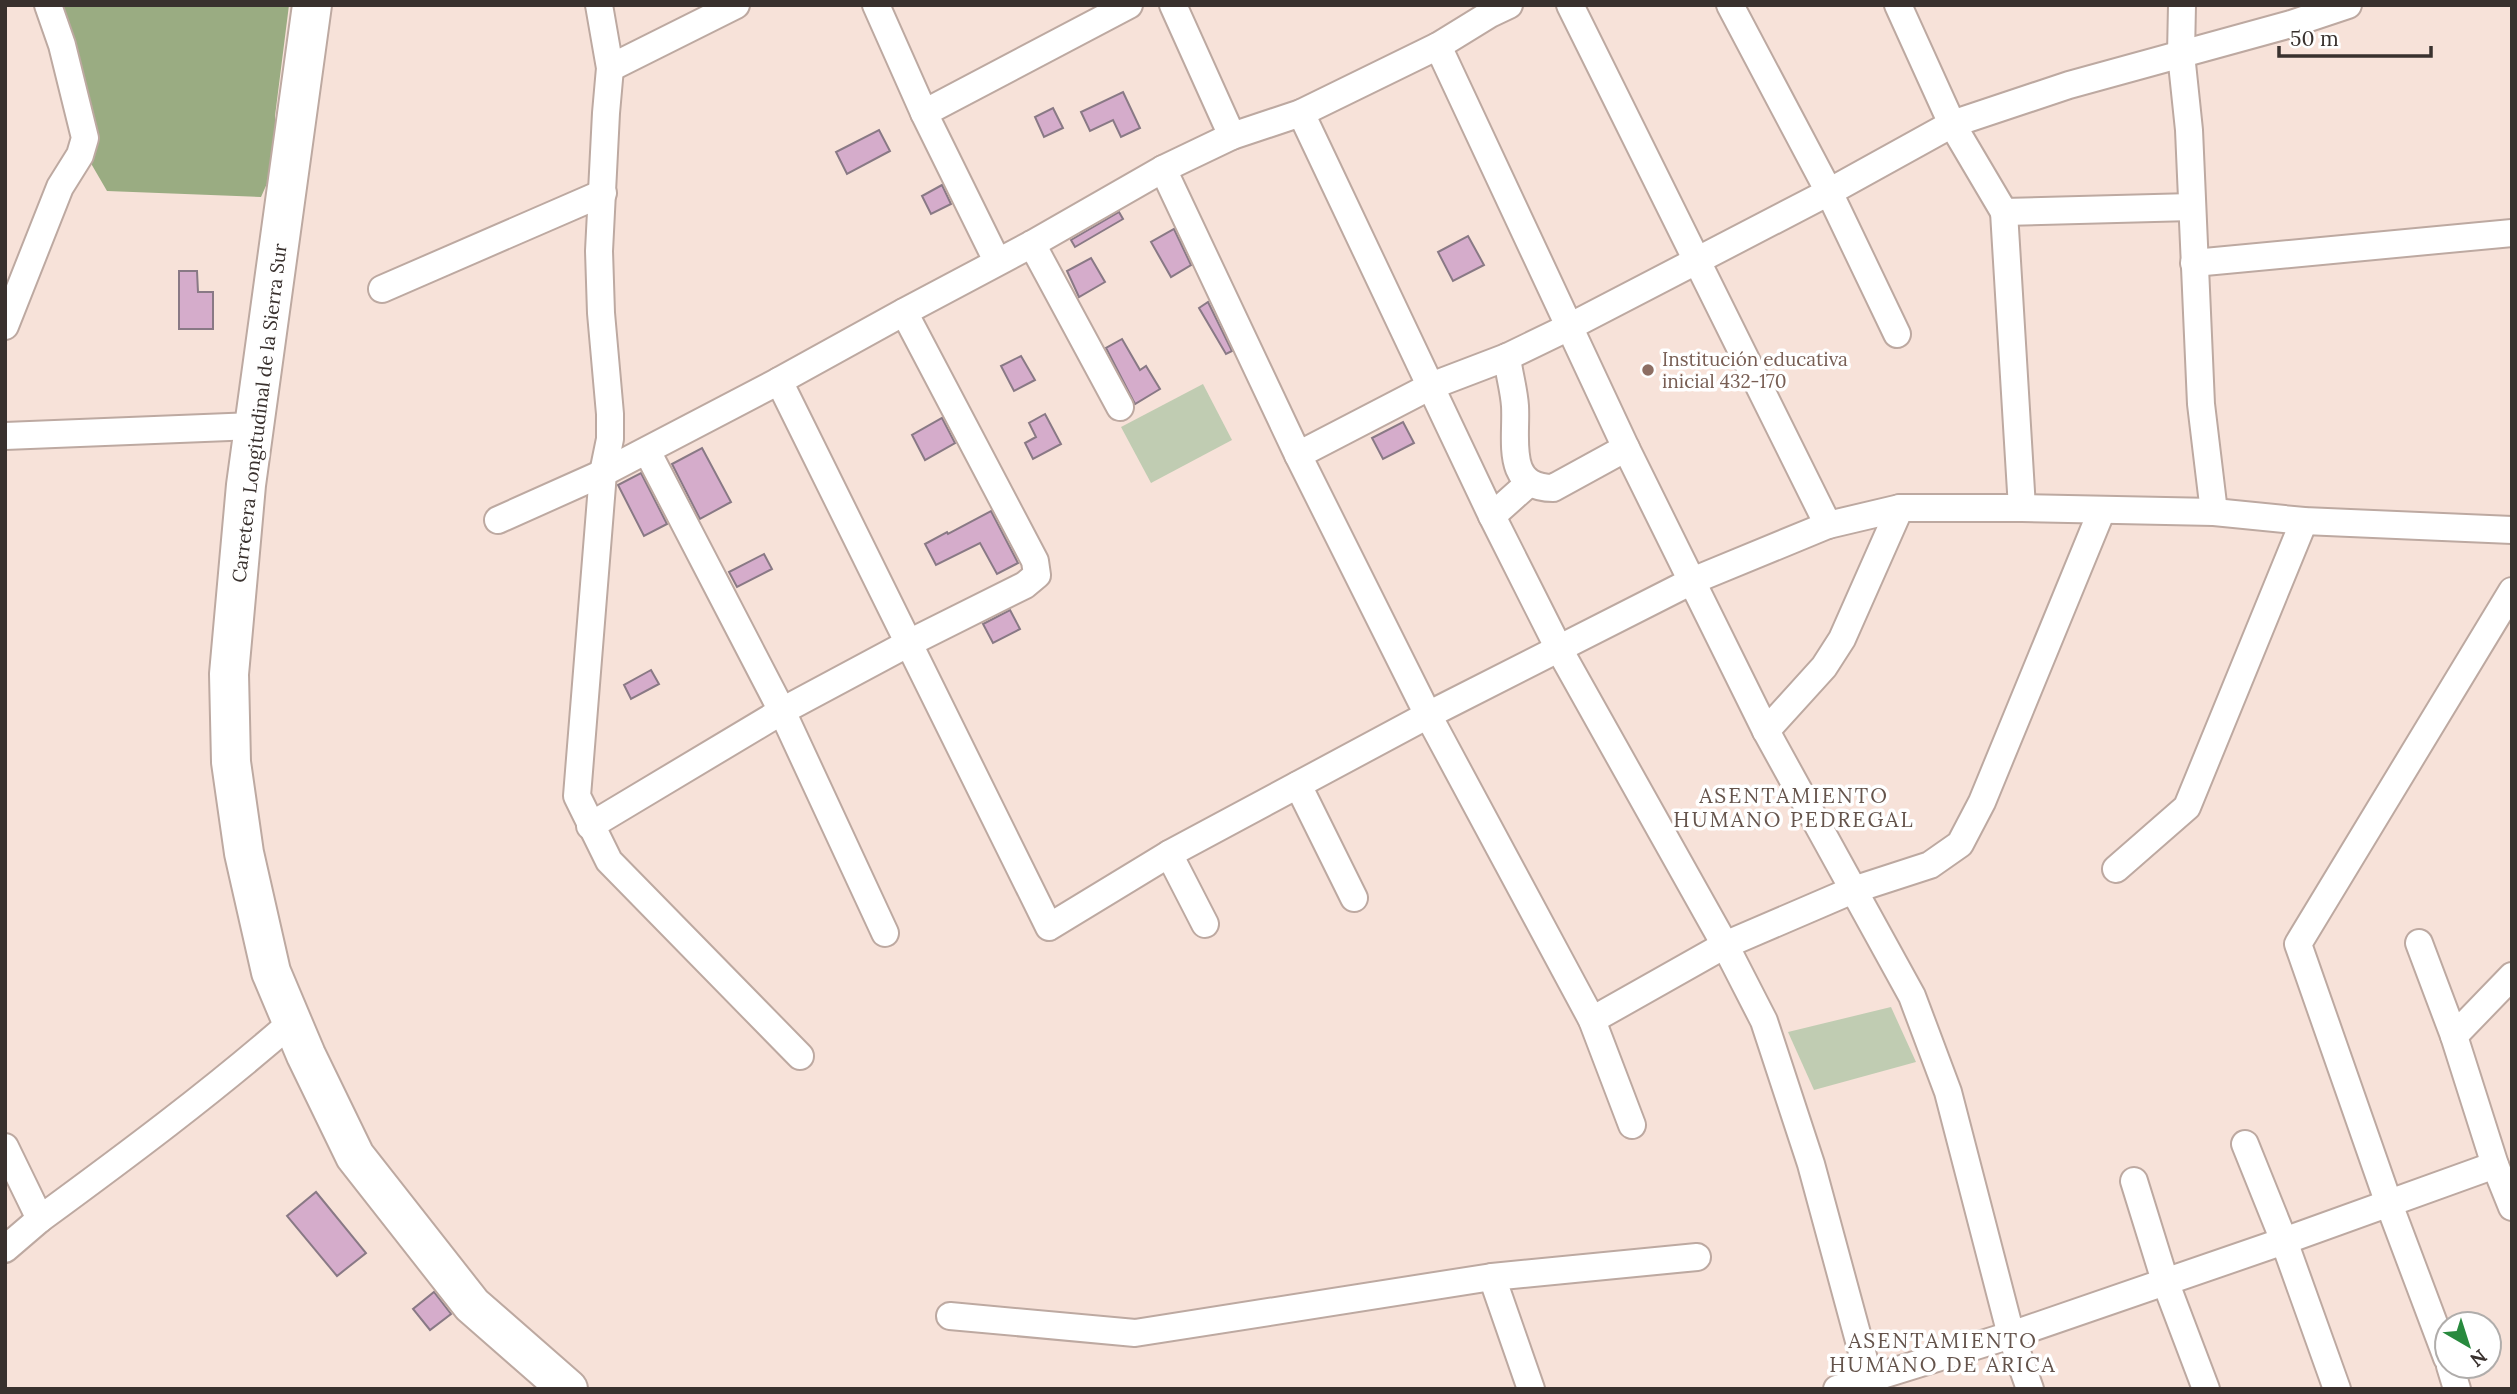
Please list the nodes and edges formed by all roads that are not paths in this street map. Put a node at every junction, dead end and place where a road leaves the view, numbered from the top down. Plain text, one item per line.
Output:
1 (48, 5) edge
2 (313, 5) edge
3 (599, 5) edge
4 (736, 5) edge
5 (876, 5) edge
6 (1129, 5) edge
7 (1173, 5) edge
8 (1570, 5) edge
9 (1730, 5) edge
10 (1898, 5) edge
11 (2182, 5) edge
12 (2348, 5) edge
13 (1494, 8) edge
14 (1438, 46) junction
15 (2181, 54) junction
16 (610, 68) junction
17 (924, 113) junction
18 (1301, 113) junction
19 (1952, 124) junction
20 (1232, 136) junction
21 (1163, 169) junction
22 (1829, 192) junction
23 (603, 193) junction
24 (2192, 206) junction
25 (2004, 212) junction
26 (2512, 233) edge
27 (1032, 244) junction
28 (1695, 260) junction
29 (997, 261) junction
30 (2194, 263) junction
31 (382, 289) dead end
32 (904, 312) junction
33 (5, 326) edge
34 (1569, 327) junction
35 (1896, 334) dead end
36 (1507, 357) junction
37 (779, 381) junction
38 (1431, 386) junction
39 (1120, 407) dead end
40 (254, 426) junction
41 (5, 436) edge
42 (1626, 448) junction
43 (647, 451) junction
44 (1298, 455) junction
45 (603, 473) junction
46 (1529, 483) junction
47 (1900, 508) junction
48 (2022, 508) junction
49 (2102, 510) junction
50 (2214, 512) junction
51 (1492, 516) junction
52 (498, 520) dead end
53 (2304, 521) junction
54 (1828, 525) junction
55 (2512, 530) edge
56 (1692, 581) junction
57 (2512, 591) edge
58 (909, 643) junction
59 (1559, 649) junction
60 (782, 711) junction
61 (1429, 715) junction
62 (1766, 731) junction
63 (1298, 785) junction
64 (590, 826) junction
65 (1170, 853) junction
66 (2116, 869) dead end
67 (1853, 890) junction
68 (1354, 898) dead end
69 (1205, 924) dead end
70 (885, 933) dead end
71 (2419, 943) dead end
72 (1725, 945) junction
73 (2512, 976) edge
74 (1592, 1020) junction
75 (292, 1022) junction
76 (2454, 1036) junction
77 (800, 1056) dead end
78 (1632, 1125) dead end
79 (2245, 1144) dead end
80 (5, 1147) edge
81 (2495, 1165) junction
82 (2134, 1181) dead end
83 (2389, 1204) junction
84 (2512, 1207) edge
85 (40, 1219) junction
86 (2284, 1241) junction
87 (5, 1249) edge
88 (1697, 1257) dead end
89 (1492, 1277) junction
90 (2165, 1282) junction
91 (950, 1316) dead end
92 (2433, 1322) edge
93 (2011, 1335) junction
94 (1871, 1384) edge
95 (568, 1389) edge
96 (1531, 1389) edge
97 (1837, 1389) edge
98 (2031, 1389) edge
99 (2206, 1389) edge
100 (2337, 1389) edge

1 - 33 street
2 - 40 highway, Carretera Longitudinal de la Sierra Sur
3 - 16 street
4 - 16 street
5 - 17 street
6 - 17 street
7 - 20 street
8 - 28 street
9 - 22 street
10 - 19 street
11 - 15 street
12 - 15 street
13 - 14 street
14 - 18 street
14 - 34 street
15 - 19 street
15 - 24 street
16 - 23 street
17 - 29 street
18 - 20 street
18 - 38 street
19 - 22 street
19 - 25 street
20 - 21 street
21 - 27 street
21 - 44 street
22 - 28 street
22 - 35 street
23 - 31 street
23 - 45 street
24 - 25 street
24 - 30 street
25 - 48 street
26 - 30 street
27 - 29 street
27 - 39 street
28 - 34 street
28 - 54 street
29 - 32 street
30 - 50 street
32 - 37 street
32 - 58 street
34 - 36 street
34 - 42 street
36 - 38 street
36 - 46 street
37 - 43 street
37 - 58 street
38 - 44 street
38 - 51 street
40 - 41 street
40 - 75 highway, Carretera Longitudinal de la Sierra Sur
42 - 46 street
42 - 56 street
43 - 45 street
43 - 60 street
44 - 61 street
45 - 52 street
45 - 64 street
46 - 51 street
47 - 48 street
47 - 54 street
47 - 62 street
48 - 49 street
49 - 50 street
49 - 67 street
50 - 53 street
51 - 59 street
53 - 55 street
53 - 66 street
54 - 56 street
56 - 59 street
56 - 62 street
57 - 83 street
58 - 60 street
58 - 65 street
59 - 61 street
59 - 72 street
60 - 64 street
60 - 70 street
61 - 63 street
61 - 74 street
62 - 67 street
63 - 65 street
63 - 68 street
64 - 77 street
65 - 69 street
67 - 72 street
67 - 93 street
71 - 76 street
72 - 74 street
72 - 94 street
73 - 76 street
74 - 78 street
75 - 85 street
75 - 95 highway, Carretera Longitudinal de la Sierra Sur
76 - 81 street
79 - 86 street
80 - 85 street
81 - 83 street
81 - 84 street
82 - 90 street
83 - 86 street
83 - 92 street
85 - 87 street
86 - 90 street
86 - 100 street
88 - 89 street
89 - 91 street
89 - 96 street
90 - 93 street
90 - 99 street
93 - 94 street
93 - 98 street
94 - 97 street

